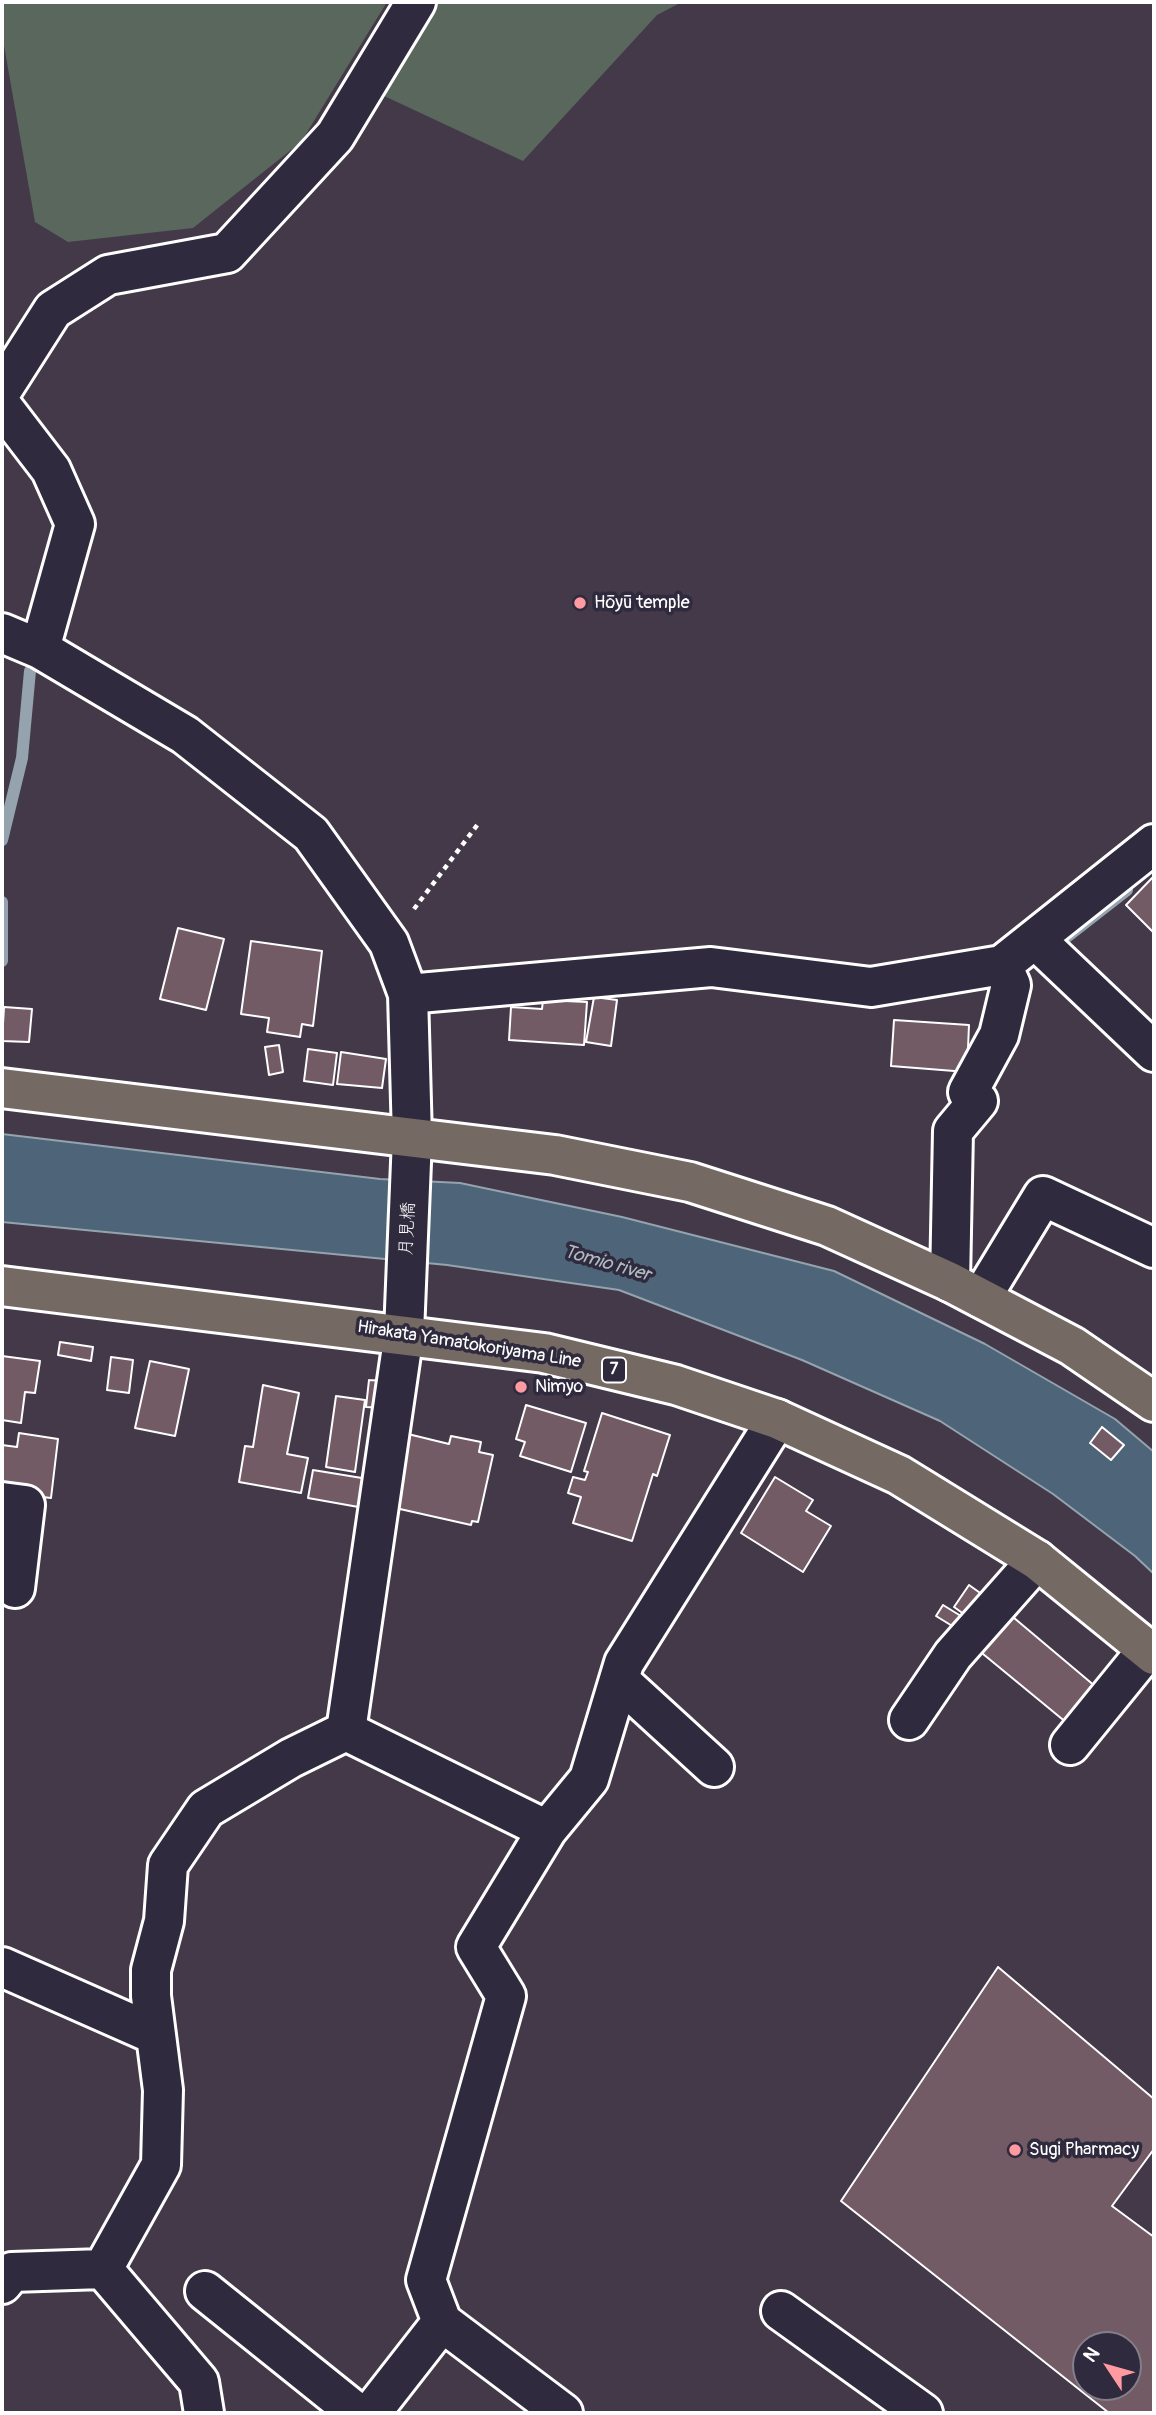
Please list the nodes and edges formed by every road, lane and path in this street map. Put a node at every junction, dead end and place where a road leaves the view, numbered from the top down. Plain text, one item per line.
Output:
1 (416, 2) edge
2 (2, 390) edge
3 (2, 406) edge
4 (2, 633) edge
5 (40, 649) junction
6 (478, 824) dead end
7 (1154, 845) edge
8 (1035, 939) junction
9 (389, 943) junction
10 (1002, 965) junction
11 (408, 995) junction
12 (1154, 1052) edge
13 (2, 1088) edge
14 (412, 1148) junction
15 (1154, 1248) edge
16 (2, 1286) edge
17 (966, 1290) junction
18 (404, 1316) junction
19 (1154, 1402) edge
20 (777, 1419) junction
21 (2, 1502) edge
22 (1037, 1560) junction
23 (15, 1588) dead end
24 (1151, 1652) edge
25 (619, 1680) junction
26 (909, 1720) dead end
27 (346, 1731) junction
28 (1070, 1745) dead end
29 (714, 1767) dead end
30 (547, 1830) junction
31 (2, 1967) edge
32 (156, 2035) junction
33 (103, 2269) junction
34 (2, 2284) edge
35 (205, 2291) dead end
36 (781, 2311) dead end
37 (442, 2322) junction
38 (204, 2413) edge
39 (357, 2413) edge
40 (371, 2413) edge
41 (563, 2413) edge
42 (923, 2413) edge

1 - 2 street
3 - 5 street
4 - 5 street, 月見橋
5 - 9 street, 月見橋
6 - 9 path
7 - 8 street
8 - 10 street
8 - 12 street
9 - 11 street, 月見橋
10 - 11 street
10 - 17 street
11 - 14 street, 月見橋
13 - 14 main road
14 - 17 main road
14 - 18 street, 月見橋
15 - 17 street
16 - 18 main road, Hirakata Yamatokoriyama Line / 7
17 - 19 main road
18 - 20 main road, Hirakata Yamatokoriyama Line / 7
18 - 27 street, 月見橋
20 - 22 main road, Hirakata Yamatokoriyama Line / 7
20 - 25 street
21 - 23 street
22 - 24 main road, Hirakata Yamatokoriyama Line / 7
22 - 26 street
24 - 28 street
25 - 29 street
25 - 30 street
27 - 30 street
27 - 32 street
30 - 37 street
31 - 32 street
32 - 33 street
33 - 34 street
33 - 38 street
35 - 39 street
36 - 42 street
37 - 40 street
37 - 41 street

